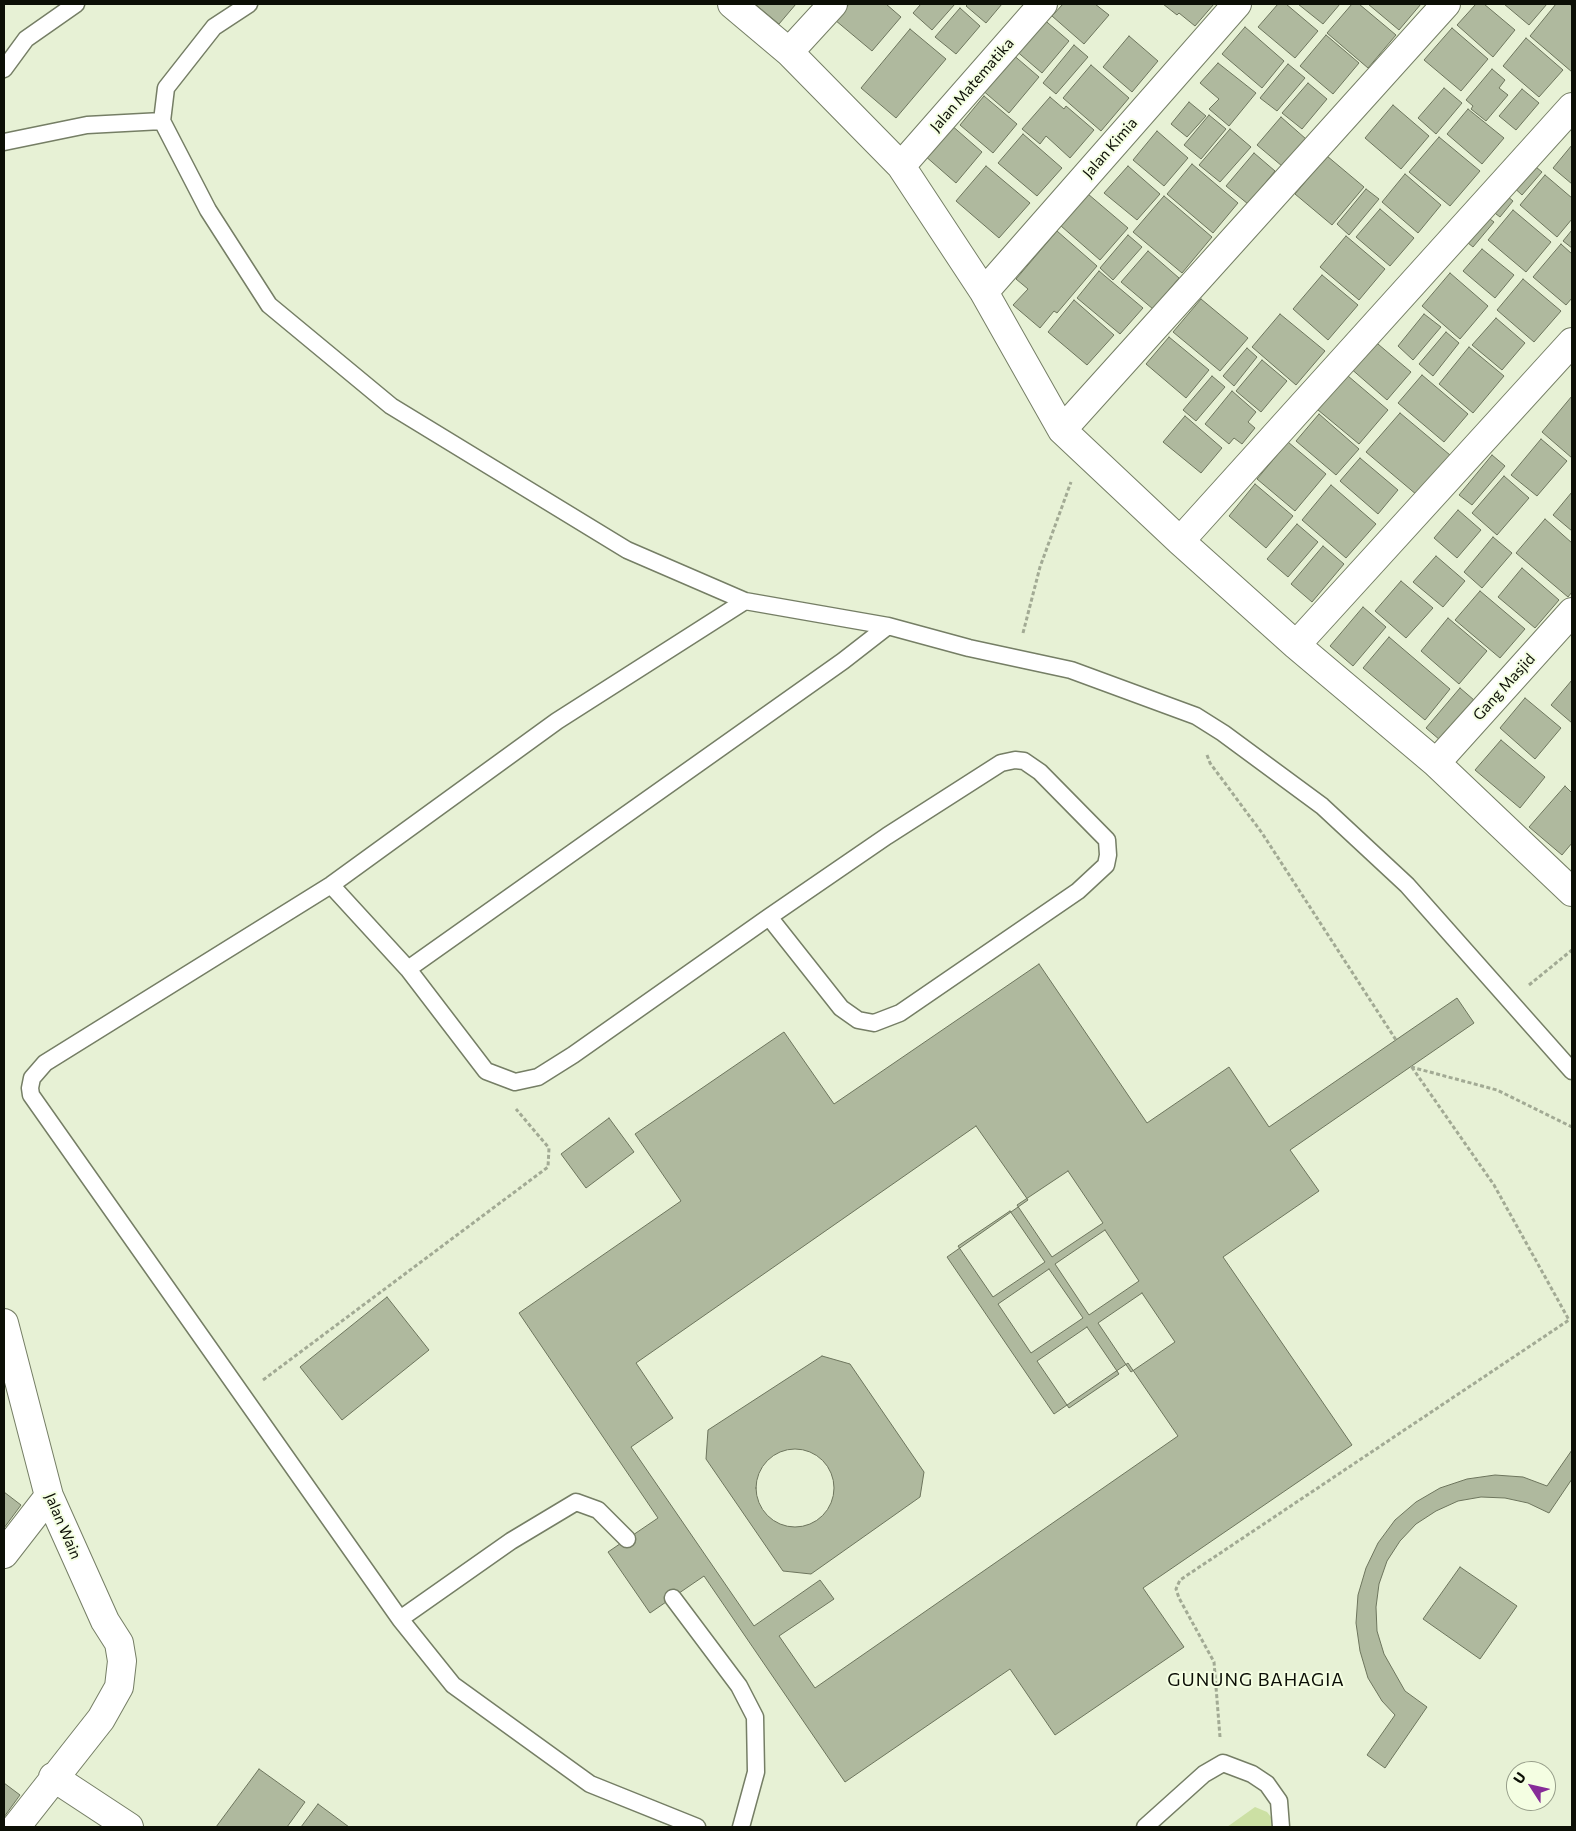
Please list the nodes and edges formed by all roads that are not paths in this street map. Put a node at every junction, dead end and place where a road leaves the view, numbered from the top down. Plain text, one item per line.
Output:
1 (76, 4) edge
2 (249, 4) edge
3 (732, 4) edge
4 (833, 4) edge
5 (1043, 4) edge
6 (1237, 4) edge
7 (1446, 4) edge
8 (789, 52) junction
9 (4, 68) edge
10 (1572, 107) edge
11 (162, 121) junction
12 (4, 142) edge
13 (901, 166) junction
14 (984, 292) junction
15 (1572, 342) edge
16 (1062, 430) junction
17 (1180, 541) junction
18 (745, 601) junction
19 (1572, 612) edge
20 (888, 626) junction
21 (1296, 645) junction
22 (1436, 763) junction
23 (331, 885) junction
24 (1571, 888) edge
25 (769, 918) junction
26 (408, 969) junction
27 (1572, 1071) edge
28 (4, 1323) edge
29 (49, 1496) junction
30 (627, 1539) dead end
31 (4, 1554) edge
32 (673, 1598) dead end
33 (400, 1619) junction
34 (53, 1777) junction
35 (16, 1827) edge
36 (129, 1827) edge
37 (697, 1827) edge
38 (740, 1827) edge
39 (1144, 1827) edge
40 (1281, 1827) edge

1 - 9 lane
2 - 11 lane
3 - 8 street
4 - 8 street
5 - 13 street, Jalan Matematika
6 - 14 street, Jalan Kimia
7 - 16 street
8 - 13 street
10 - 17 street
11 - 12 lane
11 - 18 lane
13 - 14 street
14 - 16 street
15 - 21 street
16 - 17 street
17 - 21 street
18 - 20 lane
18 - 23 lane
19 - 22 street, Gang Masjid
20 - 26 lane
20 - 27 lane
21 - 22 street
22 - 24 street
23 - 26 lane
23 - 33 lane
25 - 25 lane
25 - 26 lane
28 - 29 street, Jalan Wain
29 - 31 street
29 - 34 street, Jalan Wain
30 - 33 lane
32 - 38 lane
33 - 37 lane
34 - 35 street, Jalan Wain
34 - 36 street
39 - 40 lane

